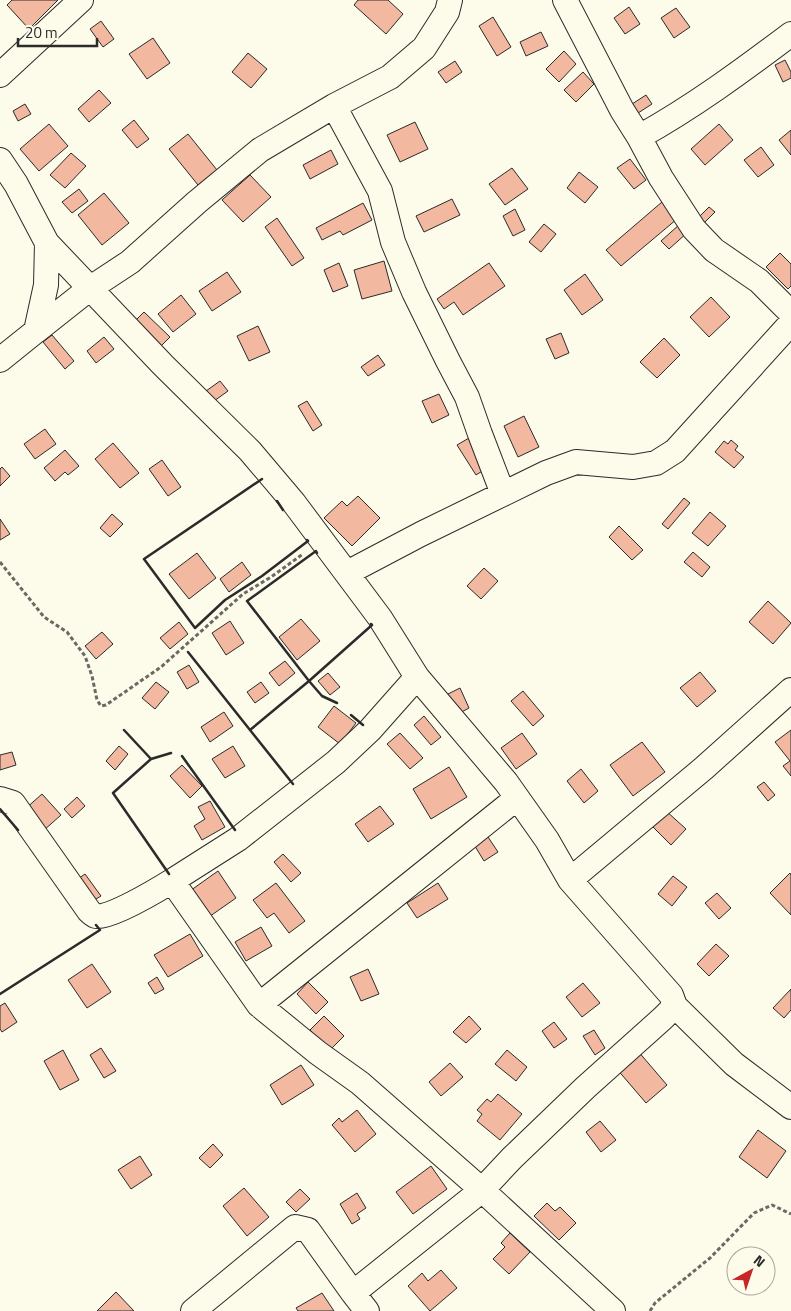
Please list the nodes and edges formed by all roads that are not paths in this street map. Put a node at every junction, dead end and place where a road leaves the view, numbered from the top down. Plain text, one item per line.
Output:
1 (80, 0) edge
2 (565, 0) edge
3 (455, 4) edge
4 (791, 34) edge
5 (0, 75) edge
6 (334, 106) junction
7 (639, 137) junction
8 (0, 160) edge
9 (47, 243) junction
10 (90, 289) junction
11 (791, 313) edge
12 (791, 323) edge
13 (36, 331) junction
14 (0, 360) edge
15 (503, 494) junction
16 (347, 573) junction
17 (417, 677) junction
18 (791, 690) edge
19 (517, 798) junction
20 (0, 799) edge
21 (570, 880) junction
22 (172, 881) junction
23 (259, 1006) junction
24 (675, 1006) junction
25 (791, 1107) edge
26 (482, 1190) junction
27 (360, 1302) edge
28 (193, 1311) edge
29 (613, 1311) edge

1 - 5 street
2 - 7 street
3 - 6 street
4 - 7 street
6 - 10 street
6 - 15 street
7 - 11 street
8 - 9 street
9 - 10 street
9 - 13 street
10 - 13 street
10 - 16 street
12 - 15 street
13 - 14 street
15 - 16 street
16 - 17 street
17 - 19 street
17 - 22 street
18 - 21 street
19 - 21 street
19 - 23 street
20 - 22 street
21 - 24 street
22 - 23 street
23 - 26 street
24 - 25 street
24 - 26 street
26 - 27 street
26 - 29 street
27 - 28 street

